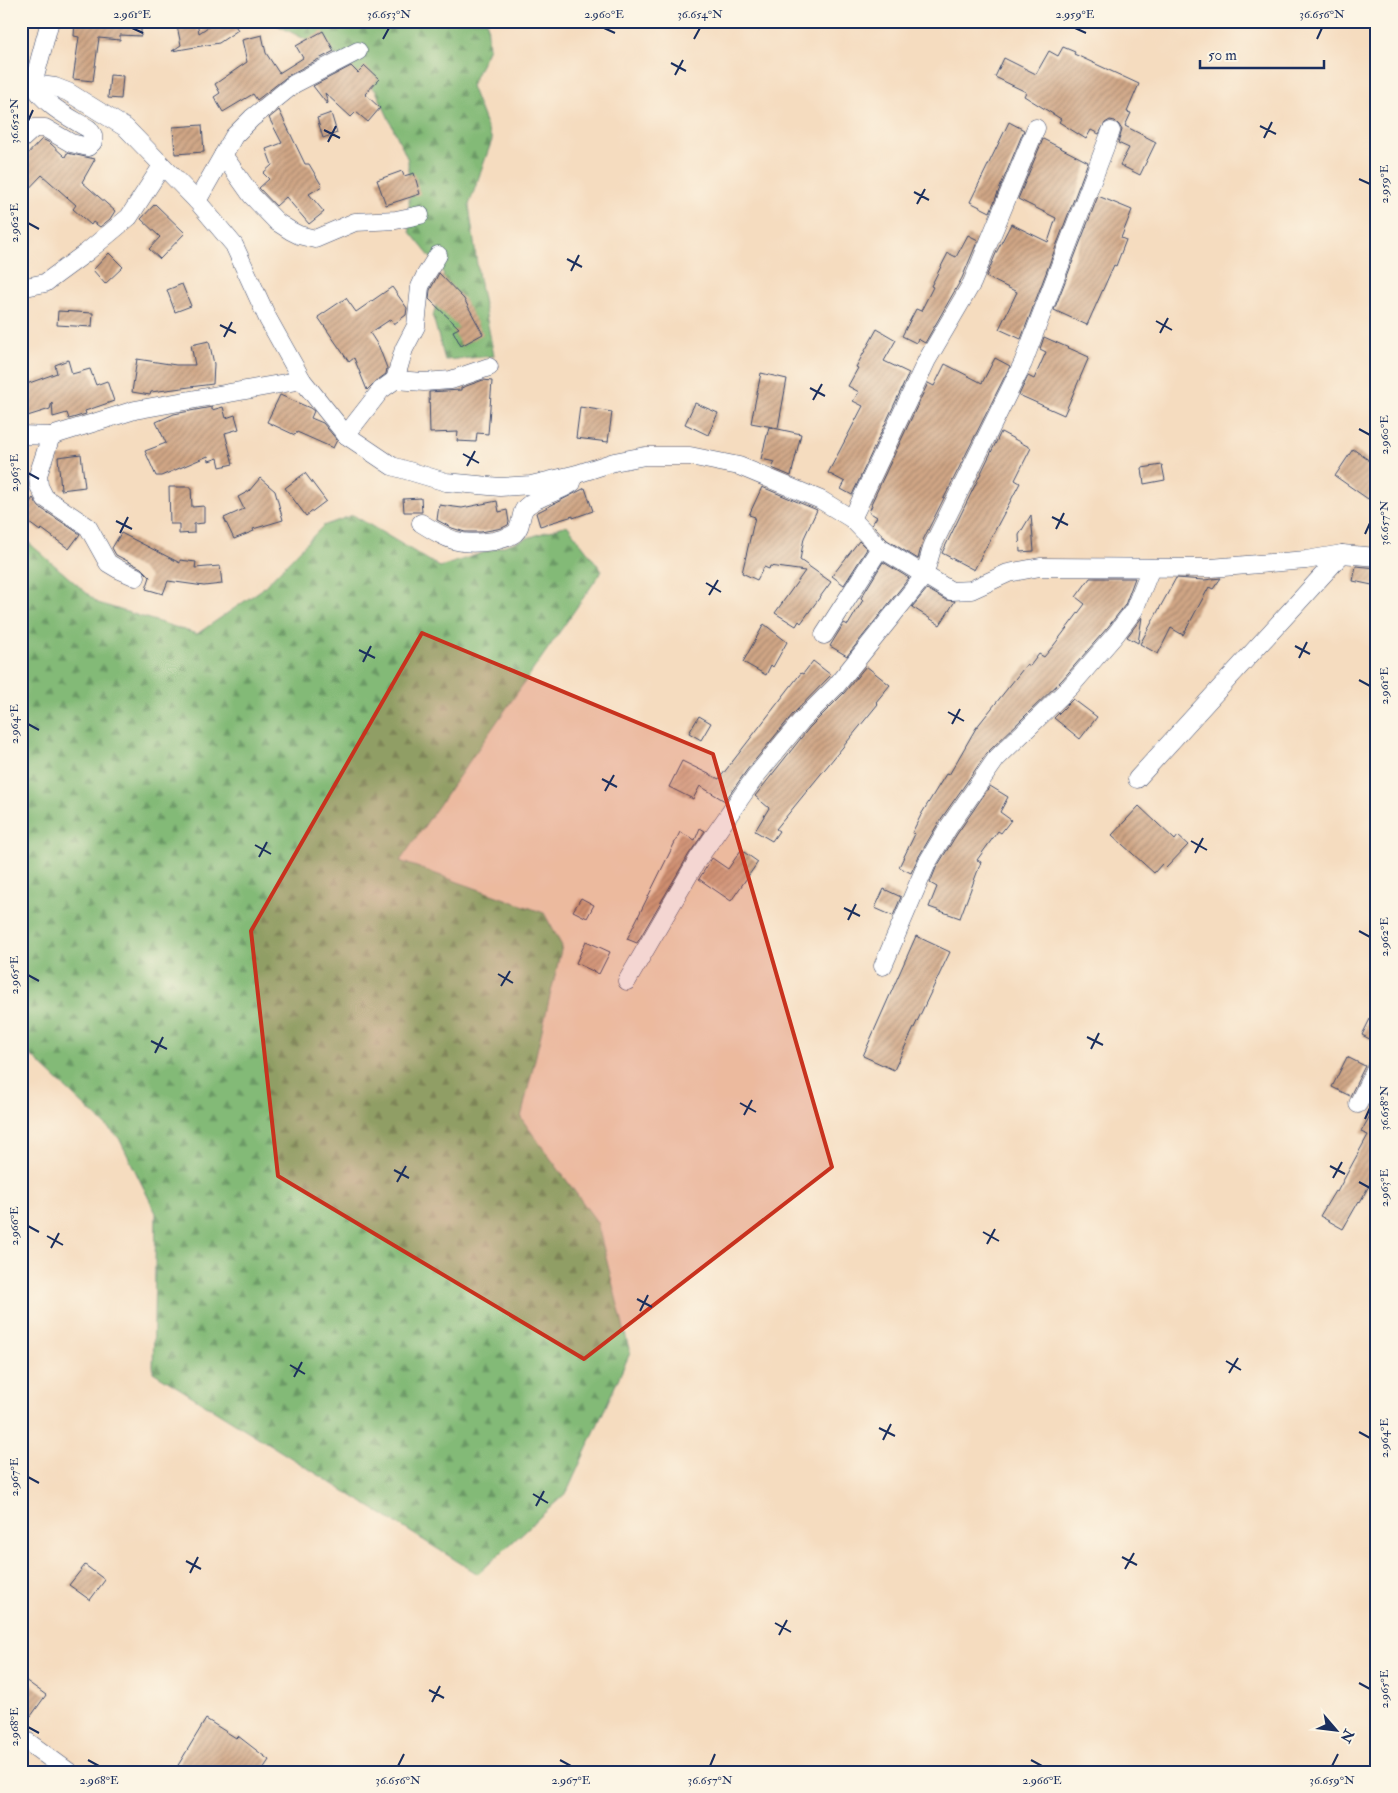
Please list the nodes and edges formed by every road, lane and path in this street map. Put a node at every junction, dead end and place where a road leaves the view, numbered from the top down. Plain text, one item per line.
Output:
1 (50, 21) edge
2 (358, 51) dead end
3 (27, 82) edge
4 (1036, 128) dead end
5 (1111, 131) dead end
6 (21, 140) edge
7 (223, 155) junction
8 (162, 166) junction
9 (197, 201) junction
10 (420, 215) dead end
11 (438, 255) dead end
12 (21, 288) edge
13 (489, 367) dead end
14 (302, 380) junction
15 (396, 380) junction
16 (21, 435) edge
17 (346, 435) junction
18 (51, 436) junction
19 (577, 474) junction
20 (852, 519) junction
21 (421, 523) dead end
22 (880, 548) junction
23 (1342, 554) junction
24 (1377, 557) edge
25 (1151, 568) junction
26 (924, 576) junction
27 (136, 577) dead end
28 (824, 636) dead end
29 (1137, 779) dead end
30 (883, 966) dead end
31 (627, 981) dead end
32 (1377, 1066) edge
33 (1358, 1104) dead end
34 (21, 1737) edge
35 (69, 1772) edge

1 - 3 street
2 - 7 street
3 - 6 street
3 - 8 street
4 - 20 street
5 - 26 street
7 - 9 street
7 - 10 street
8 - 9 street
8 - 12 street
9 - 14 street
11 - 15 street
13 - 15 street
14 - 17 street
14 - 18 street
15 - 17 street
16 - 18 street
17 - 19 street
18 - 27 street
19 - 20 street
19 - 21 street
20 - 22 street
22 - 26 street
22 - 28 street
23 - 24 street
23 - 25 street
23 - 29 street
25 - 26 street
25 - 30 street
26 - 31 street
32 - 33 street
34 - 35 street

